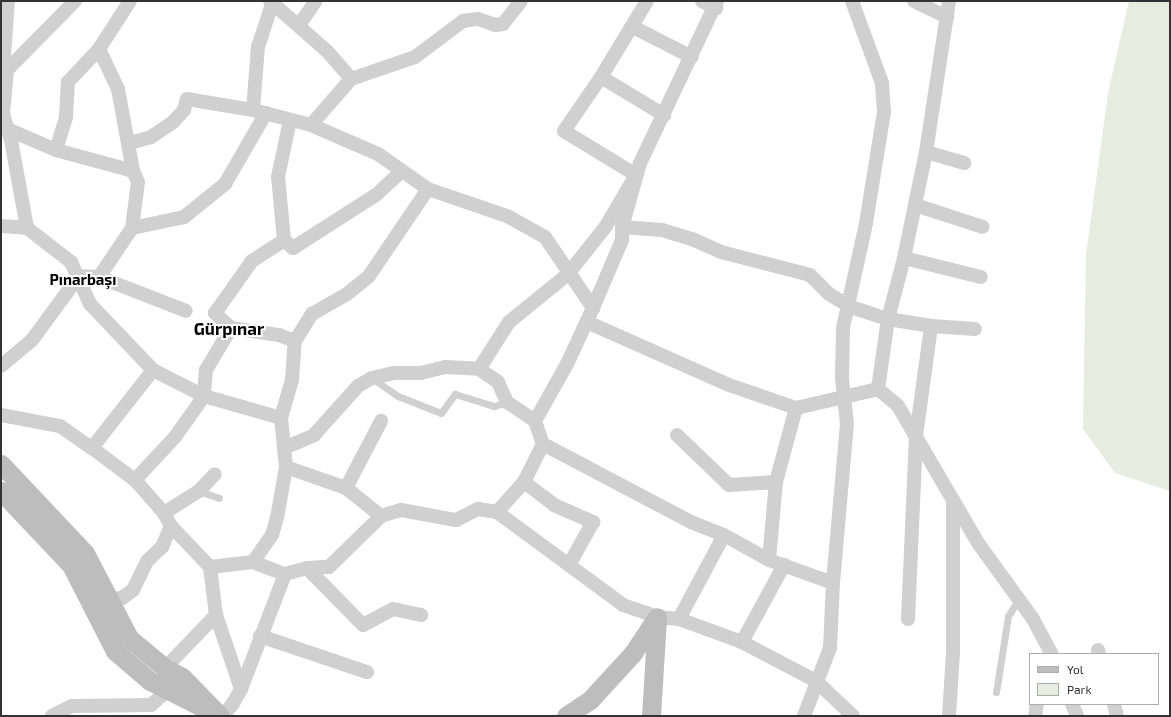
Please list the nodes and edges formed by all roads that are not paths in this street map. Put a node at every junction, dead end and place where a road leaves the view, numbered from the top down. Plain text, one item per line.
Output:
1 (8, 1) edge
2 (75, 1) edge
3 (130, 1) edge
4 (316, 1) edge
5 (521, 1) edge
6 (647, 1) edge
7 (702, 1) edge
8 (852, 1) edge
9 (914, 1) edge
10 (949, 1) edge
11 (272, 2) edge
12 (716, 5) edge
13 (947, 17) junction
14 (299, 25) junction
15 (633, 27) junction
16 (99, 49) junction
17 (692, 57) junction
18 (7, 70) junction
19 (601, 77) junction
20 (351, 79) junction
21 (259, 111) junction
22 (2, 113) edge
23 (664, 115) junction
24 (290, 120) junction
25 (311, 125) junction
26 (7, 129) junction
27 (130, 143) junction
28 (56, 150) junction
29 (926, 152) junction
30 (964, 163) dead end
31 (133, 171) junction
32 (402, 171) junction
33 (636, 174) junction
34 (428, 189) junction
35 (915, 205) junction
36 (1, 226) edge
37 (622, 227) junction
38 (983, 227) dead end
39 (27, 228) junction
40 (132, 228) junction
41 (284, 240) junction
42 (904, 258) junction
43 (568, 274) junction
44 (79, 276) junction
45 (99, 277) junction
46 (981, 278) dead end
47 (847, 305) junction
48 (593, 308) junction
49 (186, 311) dead end
50 (888, 318) junction
51 (587, 322) junction
52 (931, 326) junction
53 (231, 328) junction
54 (975, 329) dead end
55 (295, 341) junction
56 (1, 366) edge
57 (479, 369) junction
58 (153, 370) junction
59 (372, 378) junction
60 (878, 389) junction
61 (204, 396) junction
62 (845, 396) junction
63 (507, 402) junction
64 (796, 408) junction
65 (1, 415) edge
66 (281, 418) junction
67 (381, 421) dead end
68 (535, 421) junction
69 (677, 435) dead end
70 (916, 436) junction
71 (543, 444) junction
72 (92, 448) junction
73 (284, 448) junction
74 (1, 464) edge
75 (286, 467) junction
76 (215, 474) dead end
77 (135, 480) junction
78 (524, 482) junction
79 (776, 482) junction
80 (346, 488) junction
81 (1, 491) edge
82 (199, 491) junction
83 (218, 498) dead end
84 (954, 500) junction
85 (497, 512) junction
86 (164, 513) junction
87 (381, 516) junction
88 (171, 526) junction
89 (724, 535) junction
90 (770, 560) junction
91 (253, 562) junction
92 (569, 565) junction
93 (784, 565) junction
94 (210, 567) junction
95 (307, 568) junction
96 (285, 574) junction
97 (832, 583) junction
98 (109, 599) junction
99 (1019, 600) junction
100 (216, 614) junction
101 (421, 615) dead end
102 (657, 616) junction
103 (679, 619) junction
104 (908, 619) dead end
105 (260, 636) junction
106 (742, 642) junction
107 (1051, 653) edge
108 (165, 668) junction
109 (367, 672) dead end
110 (816, 681) junction
111 (168, 690) junction
112 (241, 690) junction
113 (996, 692) dead end
114 (1037, 705) edge
115 (1072, 705) edge
116 (1114, 705) edge
117 (52, 716) edge
118 (221, 716) edge
119 (566, 716) edge
120 (651, 716) edge
121 (804, 716) edge
122 (853, 716) edge
123 (949, 716) edge
124 (1035, 716) edge
125 (1077, 716) edge
126 (1117, 716) edge

1 - 18 street
2 - 18 street
3 - 16 street
4 - 14 street
5 - 20 street
6 - 15 street
7 - 12 street
8 - 47 street
9 - 13 street
10 - 13 street
11 - 14 street
11 - 21 street
12 - 17 street
13 - 29 street
14 - 20 street
15 - 17 street
15 - 19 street
16 - 27 street
16 - 28 street
17 - 23 street
18 - 22 street
19 - 23 street
19 - 33 street
20 - 25 street
21 - 24 street
21 - 27 street
21 - 40 street
22 - 26 street
23 - 33 street
24 - 25 street
24 - 41 street
25 - 32 street
26 - 28 street
26 - 39 street
27 - 31 street
28 - 31 street
29 - 30 street
29 - 35 street
31 - 40 street
32 - 34 street
32 - 41 street
33 - 37 street
33 - 43 street
34 - 43 street
34 - 55 street
35 - 38 street
35 - 42 street
36 - 39 street
37 - 47 street
37 - 48 street
39 - 44 street
40 - 45 street
41 - 53 street
42 - 46 street
42 - 50 street
43 - 48 street
43 - 57 street
44 - 45 street
44 - 56 street
44 - 58 street
45 - 49 street
47 - 50 street
47 - 62 street
48 - 51 street
50 - 52 street
50 - 60 street
51 - 64 street
51 - 68 street
52 - 54 street
52 - 70 street
53 - 55 street
53 - 61 street
55 - 66 street
57 - 59 street
57 - 63 street
58 - 61 street
58 - 72 street
59 - 63 lane
59 - 73 street
60 - 62 street
60 - 70 street
61 - 66 street
61 - 77 street
62 - 64 street
62 - 97 street
63 - 68 street
64 - 79 street
65 - 72 street
66 - 73 street
67 - 80 street
68 - 71 street
69 - 79 street
70 - 84 street
70 - 104 street
71 - 78 street
71 - 89 street
72 - 77 street
73 - 75 street
74 - 98 main road
75 - 80 street
75 - 91 street
76 - 82 street
77 - 86 street
78 - 85 street
78 - 92 street
79 - 90 street
80 - 87 street
81 - 111 main road
82 - 83 lane
82 - 86 street
84 - 99 street
84 - 123 street
85 - 87 street
85 - 92 street
86 - 88 street
87 - 95 street
88 - 94 street
88 - 98 street
89 - 90 street
89 - 103 street
90 - 93 street
91 - 94 street
91 - 96 street
92 - 102 street
93 - 97 street
93 - 106 street
94 - 100 street
95 - 96 street
95 - 101 street
96 - 105 street
97 - 110 street
98 - 108 main road
99 - 107 street
99 - 113 lane
100 - 108 street
100 - 112 street
102 - 103 street
102 - 119 main road
102 - 120 main road
103 - 106 street
105 - 109 street
105 - 112 street
106 - 110 street
108 - 118 main road
110 - 121 street
110 - 122 street
111 - 117 street
111 - 118 main road
112 - 118 street
114 - 124 street
115 - 125 street
116 - 126 street

